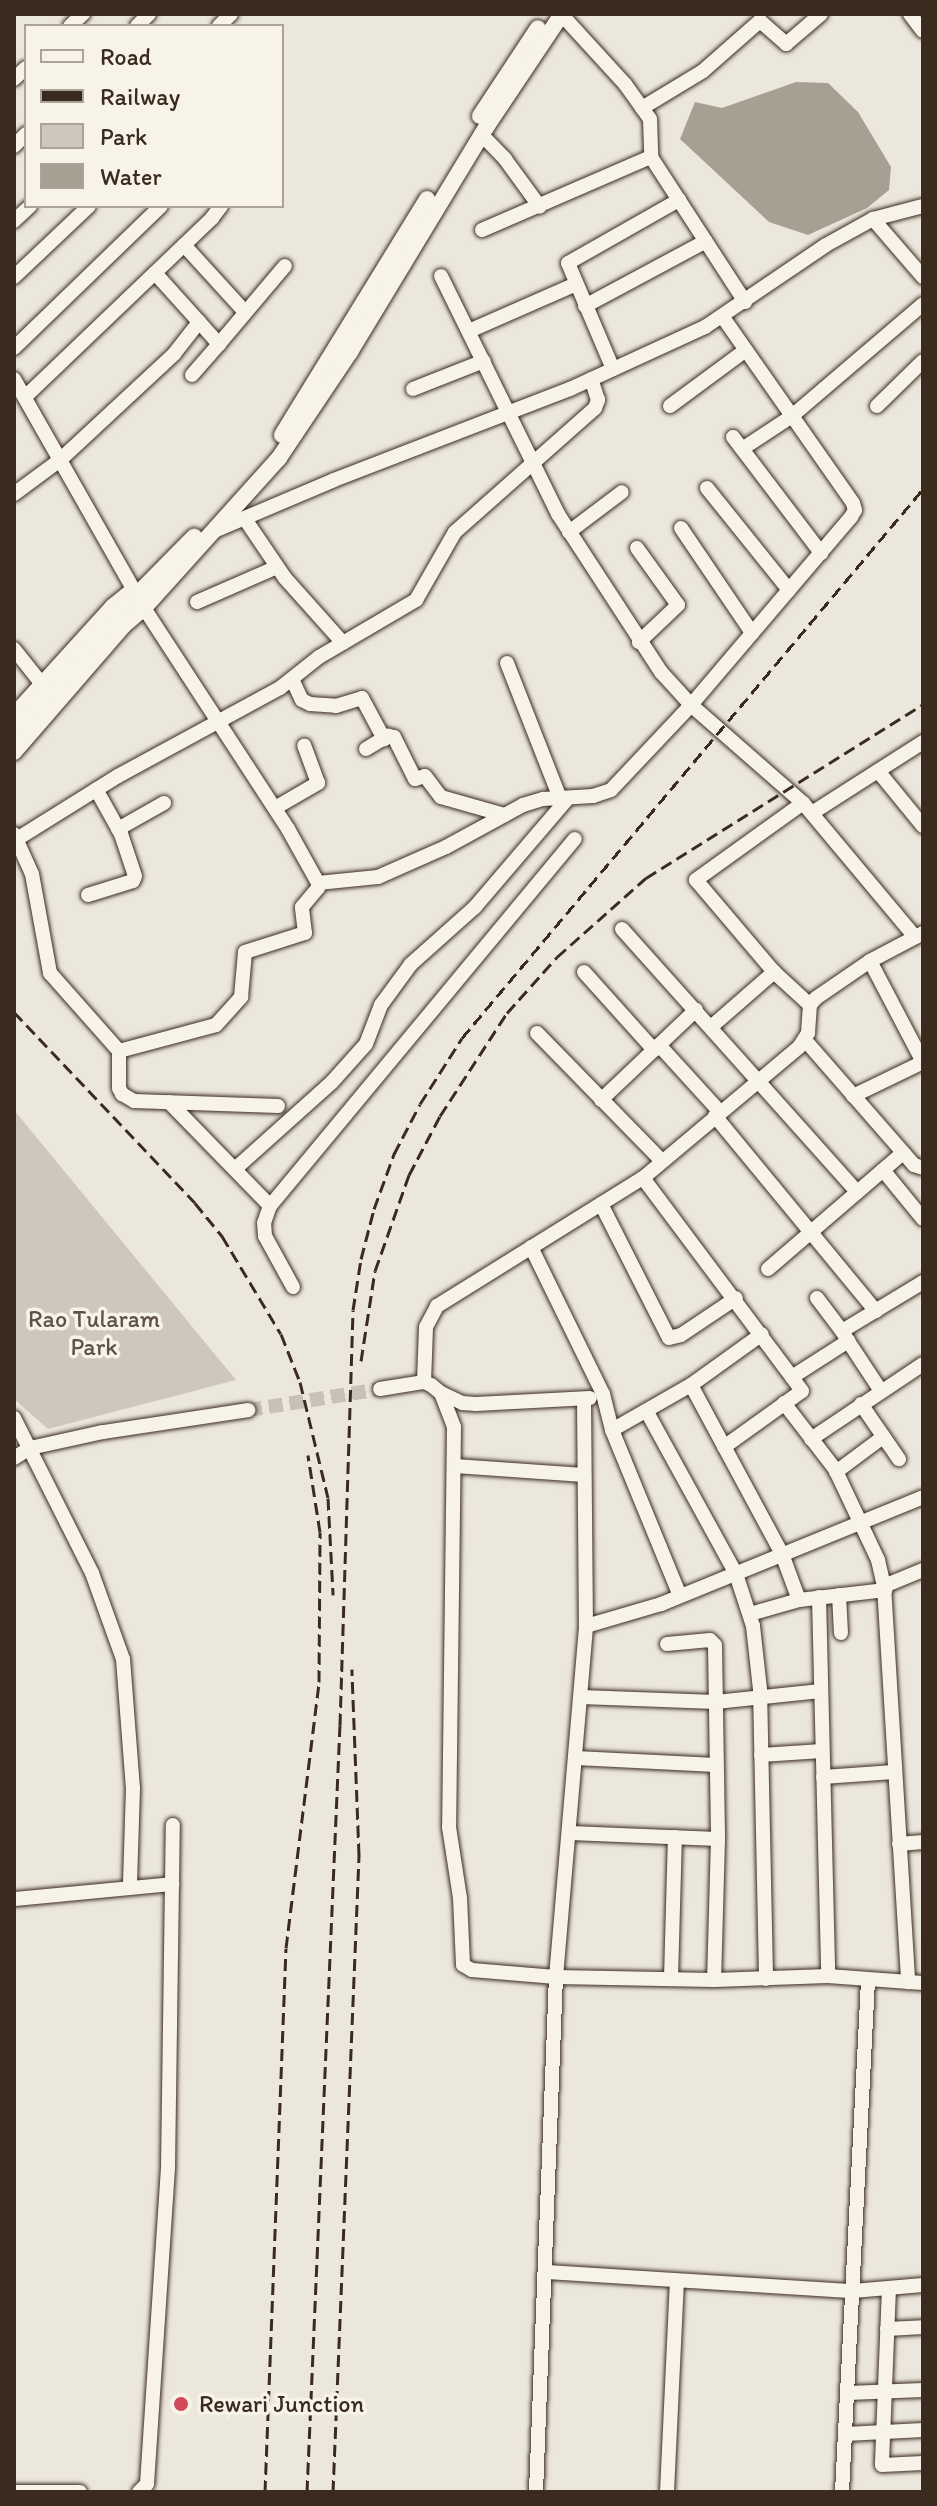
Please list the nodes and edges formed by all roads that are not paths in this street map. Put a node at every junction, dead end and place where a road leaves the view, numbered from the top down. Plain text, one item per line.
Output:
1 (549, 14) edge
2 (562, 14) edge
3 (821, 14) edge
4 (910, 14) edge
5 (923, 31) edge
6 (642, 108) junction
7 (481, 134) junction
8 (651, 157) junction
9 (679, 200) junction
10 (923, 206) edge
11 (540, 207) junction
12 (87, 208) edge
13 (159, 208) edge
14 (219, 208) edge
15 (873, 219) junction
16 (482, 230) dead end
17 (706, 241) junction
18 (184, 245) junction
19 (285, 266) dead end
20 (155, 273) junction
21 (441, 276) dead end
22 (14, 277) edge
23 (923, 277) edge
24 (576, 284) junction
25 (745, 302) junction
26 (923, 304) edge
27 (585, 306) junction
28 (245, 312) junction
29 (722, 316) junction
30 (199, 322) junction
31 (469, 331) junction
32 (219, 344) junction
33 (14, 348) edge
34 (746, 350) junction
35 (484, 361) junction
36 (923, 361) edge
37 (613, 369) junction
38 (192, 375) dead end
39 (14, 379) edge
40 (591, 379) junction
41 (413, 389) dead end
42 (25, 397) junction
43 (670, 406) dead end
44 (877, 406) dead end
45 (510, 411) junction
46 (792, 416) junction
47 (60, 460) junction
48 (533, 462) junction
49 (707, 488) dead end
50 (622, 492) dead end
51 (14, 494) edge
52 (245, 519) junction
53 (681, 528) dead end
54 (214, 531) junction
55 (569, 532) junction
56 (191, 540) junction
57 (637, 548) dead end
58 (821, 553) junction
59 (277, 567) junction
60 (789, 590) junction
61 (138, 597) junction
62 (197, 602) dead end
63 (752, 633) junction
64 (105, 637) junction
65 (639, 642) junction
66 (343, 643) junction
67 (14, 649) edge
68 (507, 663) dead end
69 (292, 679) junction
70 (41, 683) junction
71 (691, 705) junction
72 (14, 714) edge
73 (219, 721) junction
74 (14, 732) edge
75 (384, 739) junction
76 (923, 742) edge
77 (304, 745) dead end
78 (366, 749) dead end
79 (14, 752) edge
80 (878, 771) junction
81 (96, 789) junction
82 (564, 798) junction
83 (164, 803) dead end
84 (275, 808) junction
85 (808, 808) junction
86 (504, 815) junction
87 (923, 826) edge
88 (118, 829) junction
89 (15, 836) edge
90 (575, 839) dead end
91 (318, 883) junction
92 (88, 895) dead end
93 (622, 929) dead end
94 (919, 935) edge
95 (870, 961) junction
96 (584, 972) dead end
97 (774, 972) junction
98 (810, 1005) junction
99 (696, 1010) junction
100 (711, 1027) junction
101 (537, 1033) dead end
102 (805, 1040) junction
103 (656, 1047) junction
104 (119, 1051) junction
105 (923, 1062) edge
106 (757, 1080) junction
107 (853, 1096) junction
108 (601, 1100) junction
109 (169, 1102) junction
110 (278, 1106) dead end
111 (717, 1114) junction
112 (903, 1153) junction
113 (662, 1161) junction
114 (923, 1168) edge
115 (235, 1169) junction
116 (883, 1170) junction
117 (643, 1178) junction
118 (857, 1192) junction
119 (601, 1204) junction
120 (270, 1206) junction
121 (923, 1219) edge
122 (812, 1231) junction
123 (531, 1247) junction
124 (768, 1269) dead end
125 (923, 1282) edge
126 (293, 1287) dead end
127 (736, 1298) junction
128 (817, 1298) dead end
129 (876, 1311) junction
130 (762, 1334) junction
131 (845, 1336) junction
132 (923, 1364) edge
133 (792, 1377) junction
134 (424, 1382) junction
135 (691, 1385) junction
136 (380, 1389) tunnel mouth
137 (881, 1391) junction
138 (441, 1393) junction
139 (603, 1394) junction
140 (584, 1400) junction
141 (784, 1403) junction
142 (861, 1404) junction
143 (248, 1410) tunnel mouth
144 (647, 1412) junction
145 (14, 1418) edge
146 (612, 1430) junction
147 (883, 1437) junction
148 (811, 1439) junction
149 (724, 1447) junction
150 (30, 1448) junction
151 (14, 1458) edge
152 (899, 1459) dead end
153 (455, 1466) junction
154 (836, 1472) junction
155 (584, 1475) junction
156 (923, 1497) edge
157 (861, 1522) junction
158 (782, 1554) junction
159 (923, 1570) edge
160 (736, 1574) junction
161 (884, 1588) junction
162 (839, 1595) junction
163 (680, 1596) junction
164 (819, 1597) junction
165 (799, 1600) junction
166 (750, 1614) junction
167 (586, 1626) junction
168 (841, 1633) dead end
169 (667, 1644) dead end
170 (820, 1691) junction
171 (581, 1697) junction
172 (760, 1698) junction
173 (716, 1702) junction
174 (822, 1751) junction
175 (761, 1755) junction
176 (576, 1758) junction
177 (716, 1765) junction
178 (894, 1772) junction
179 (823, 1777) junction
180 (173, 1825) dead end
181 (570, 1833) junction
182 (675, 1837) junction
183 (718, 1839) junction
184 (923, 1842) edge
185 (899, 1844) junction
186 (172, 1884) junction
187 (130, 1886) junction
188 (14, 1899) edge
189 (828, 1976) junction
190 (556, 1977) junction
191 (671, 1978) junction
192 (766, 1979) junction
193 (714, 1980) junction
194 (868, 1980) junction
195 (915, 1982) edge
196 (547, 2272) junction
197 (677, 2281) junction
198 (923, 2285) edge
199 (889, 2288) junction
200 (853, 2291) junction
201 (923, 2327) edge
202 (887, 2329) junction
203 (923, 2390) edge
204 (848, 2393) junction
205 (884, 2394) junction
206 (923, 2430) edge
207 (881, 2433) junction
208 (846, 2434) junction
209 (923, 2464) edge
210 (14, 2492) edge
211 (80, 2492) edge
212 (139, 2492) edge
213 (536, 2492) edge
214 (667, 2492) edge
215 (842, 2492) edge

1 - 56 main road
2 - 6 street
2 - 7 main road
3 - 6 street
4 - 5 street
6 - 8 street
7 - 11 street
7 - 54 main road
8 - 9 street
8 - 11 street
9 - 17 street
9 - 24 street
10 - 15 street
11 - 16 street
12 - 22 street
13 - 33 street
14 - 18 street
15 - 23 street
15 - 25 street
17 - 25 street
17 - 27 street
18 - 20 street
18 - 28 street
19 - 28 street
20 - 30 street
20 - 42 street
21 - 31 street
24 - 27 street
24 - 31 street
25 - 29 street
26 - 46 street
27 - 37 street
28 - 32 street
29 - 34 street
29 - 37 street
30 - 32 street
30 - 47 street
31 - 35 street
32 - 38 street
34 - 43 street
34 - 46 street
35 - 41 street
35 - 45 street
36 - 44 street
37 - 40 street
39 - 42 street
40 - 45 street
40 - 48 street
42 - 47 street
45 - 48 street
45 - 52 street
46 - 58 street
46 - 58 street
47 - 51 street
47 - 61 street
48 - 55 street
48 - 66 street
49 - 60 street
50 - 55 street
52 - 54 street
52 - 59 street
53 - 63 street
54 - 56 street
54 - 61 main road
55 - 65 street
56 - 61 main road
57 - 65 street
58 - 60 street
59 - 62 street
59 - 66 street
60 - 63 street
61 - 64 main road
61 - 70 street
61 - 73 street
63 - 71 street
64 - 74 main road
64 - 79 main road
65 - 71 street
66 - 69 street
67 - 70 street
68 - 82 street
69 - 73 street
69 - 75 street
70 - 72 street
71 - 82 street
71 - 85 street
73 - 81 street
73 - 84 street
75 - 78 street
75 - 86 street
76 - 80 street
77 - 84 street
80 - 85 street
80 - 87 street
81 - 88 street
81 - 89 street
82 - 86 street
82 - 115 street
83 - 88 street
84 - 91 street
85 - 94 street
85 - 97 street
86 - 91 street
88 - 92 street
89 - 104 street
90 - 120 street
91 - 104 street
93 - 99 street
94 - 95 street
95 - 98 street
95 - 105 street
96 - 103 street
97 - 98 street
97 - 100 street
98 - 102 street
99 - 100 street
99 - 103 street
100 - 106 street
101 - 108 street
102 - 106 street
102 - 107 street
103 - 108 street
103 - 111 street
104 - 109 street
105 - 107 street
106 - 111 street
106 - 118 street
107 - 112 street
108 - 113 street
109 - 110 street
109 - 115 street
111 - 113 street
111 - 122 street
112 - 114 street
112 - 116 street
113 - 117 street
115 - 120 street
116 - 118 street
116 - 121 street
117 - 119 street
117 - 127 street
118 - 122 street
119 - 123 street
119 - 127 street
120 - 126 street
122 - 124 street
122 - 129 street
123 - 134 street
123 - 139 street
125 - 129 street
127 - 130 street
128 - 131 street
129 - 131 street
130 - 133 street
130 - 135 street
131 - 133 street
131 - 137 street
132 - 137 street
133 - 141 street
134 - 136 street
134 - 138 street
135 - 144 street
135 - 149 street
137 - 142 street
138 - 140 street
138 - 153 street
139 - 140 street
139 - 146 street
140 - 155 street
141 - 148 street
141 - 149 street
142 - 147 street
142 - 148 street
143 - 150 street
144 - 146 street
144 - 160 street
145 - 150 street
146 - 163 street
147 - 152 street
147 - 154 street
148 - 154 street
149 - 158 street
150 - 151 street
150 - 187 street
153 - 155 street
153 - 190 street
154 - 157 street
155 - 167 street
156 - 157 street
157 - 158 street
157 - 161 street
158 - 160 street
158 - 165 street
159 - 161 street
160 - 163 street
160 - 166 street
161 - 162 street
161 - 178 street
162 - 164 street
162 - 168 street
163 - 167 street
164 - 165 street
164 - 170 street
165 - 166 street
166 - 172 street
167 - 171 street
169 - 173 street
170 - 172 street
170 - 174 street
171 - 173 street
171 - 176 street
172 - 173 street
172 - 175 street
173 - 177 street
174 - 175 street
174 - 179 street
175 - 192 street
176 - 177 street
176 - 181 street
177 - 183 street
178 - 179 street
178 - 185 street
179 - 189 street
180 - 186 street
181 - 182 street
181 - 190 street
182 - 183 street
182 - 191 street
183 - 193 street
184 - 185 street
185 - 195 street
186 - 187 street
186 - 212 street
187 - 188 street
189 - 192 street
189 - 194 street
190 - 191 street
190 - 196 street
191 - 193 street
192 - 193 street
194 - 195 street
194 - 200 street
196 - 197 street
196 - 213 street
197 - 200 street
197 - 214 street
198 - 199 street
199 - 200 street
199 - 202 street
200 - 204 street
201 - 202 street
202 - 205 street
203 - 205 street
204 - 205 street
204 - 208 street
205 - 207 street
206 - 207 street
207 - 208 street
207 - 209 street
208 - 215 street
210 - 211 street

